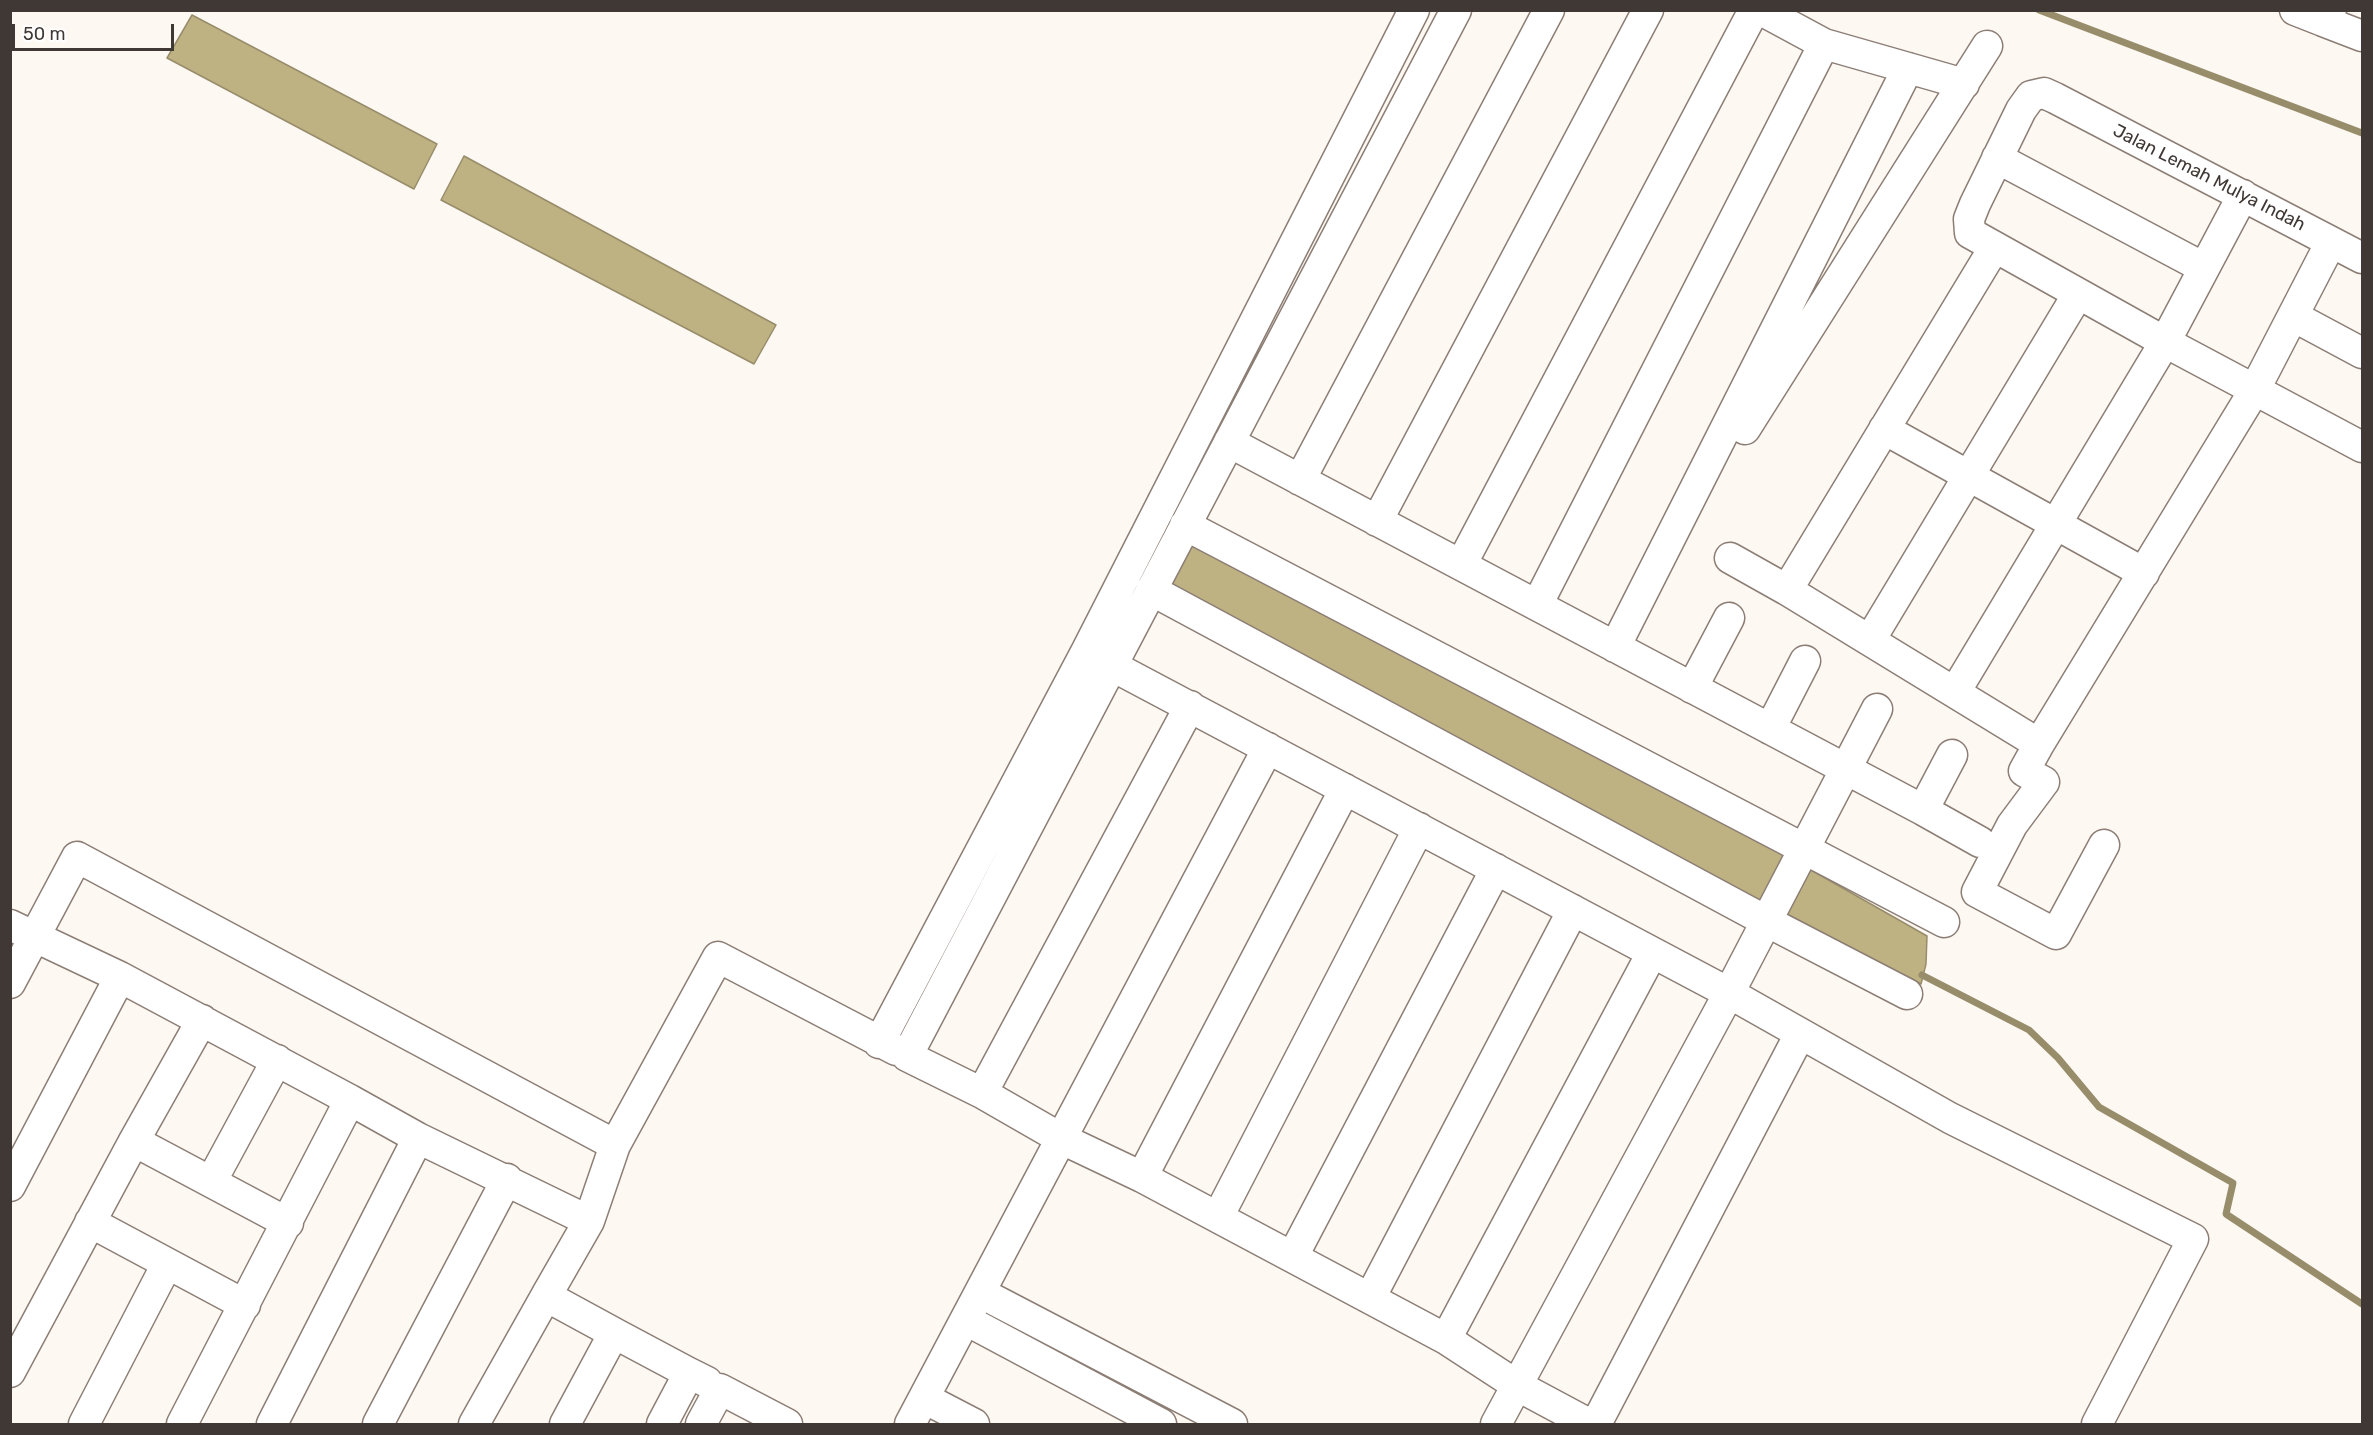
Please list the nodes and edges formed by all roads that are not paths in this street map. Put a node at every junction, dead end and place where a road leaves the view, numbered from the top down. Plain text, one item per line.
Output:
1 (1414, 10) edge
2 (1456, 10) edge
3 (1549, 10) edge
4 (1648, 10) edge
5 (1754, 10) edge
6 (1761, 10) edge
7 (2295, 10) edge
8 (2327, 16) edge
9 (2362, 36) edge
10 (1824, 44) junction
11 (1987, 46) dead end
12 (1908, 68) junction
13 (1964, 84) junction
14 (1997, 158) junction
15 (2243, 195) junction
16 (2331, 242) junction
17 (1994, 248) junction
18 (2362, 258) edge
19 (2204, 268) junction
20 (2078, 294) junction
21 (2293, 316) junction
22 (2165, 342) junction
23 (2362, 353) edge
24 (2254, 391) junction
25 (1884, 429) junction
26 (1229, 442) junction
27 (2362, 447) edge
28 (1968, 477) junction
29 (1300, 480) junction
30 (1377, 521) junction
31 (1185, 525) junction
32 (2056, 525) junction
33 (1730, 558) dead end
34 (1461, 565) junction
35 (2144, 573) junction
36 (1651, 578) junction
37 (1151, 590) junction
38 (1787, 590) junction
39 (1537, 605) junction
40 (1729, 618) dead end
41 (1870, 640) junction
42 (1615, 647) junction
43 (1099, 659) junction
44 (1805, 661) dead end
45 (1692, 688) junction
46 (1955, 692) junction
47 (1190, 706) junction
48 (1877, 709) dead end
49 (1770, 729) junction
50 (2039, 744) junction
51 (1268, 748) junction
52 (1952, 755) dead end
53 (1846, 769) junction
54 (1345, 789) junction
55 (1923, 810) junction
56 (1419, 828) junction
57 (1980, 842) dead end
58 (2104, 845) dead end
59 (1804, 849) junction
60 (1496, 869) junction
61 (1574, 910) junction
62 (1766, 921) junction
63 (1944, 922) dead end
64 (22, 931) edge
65 (1652, 953) junction
66 (120, 977) junction
67 (10, 983) edge
68 (1729, 993) junction
69 (1907, 994) dead end
70 (202, 1020) junction
71 (1800, 1034) junction
72 (879, 1043) junction
73 (907, 1056) junction
74 (277, 1060) junction
75 (982, 1093) junction
76 (350, 1100) junction
77 (418, 1138) junction
78 (1062, 1139) junction
79 (134, 1141) junction
80 (615, 1145) junction
81 (1142, 1177) junction
82 (507, 1179) junction
83 (211, 1182) junction
84 (10, 1186) edge
85 (1218, 1217) junction
86 (589, 1221) junction
87 (90, 1222) junction
88 (288, 1223) junction
89 (1293, 1256) junction
90 (167, 1264) junction
91 (981, 1293) junction
92 (546, 1296) junction
93 (1370, 1298) junction
94 (245, 1305) junction
95 (966, 1320) junction
96 (614, 1333) junction
97 (1446, 1339) junction
98 (10, 1372) edge
99 (689, 1373) junction
100 (1518, 1386) junction
101 (720, 1389) junction
102 (924, 1398) junction
103 (84, 1425) edge
104 (182, 1425) edge
105 (272, 1425) edge
106 (378, 1425) edge
107 (474, 1425) edge
108 (565, 1425) edge
109 (662, 1425) edge
110 (701, 1425) edge
111 (787, 1425) edge
112 (910, 1425) edge
113 (974, 1425) edge
114 (1161, 1425) edge
115 (1232, 1425) edge
116 (1496, 1425) edge
117 (1590, 1425) edge
118 (1596, 1425) edge
119 (2097, 1425) edge

1 - 43 street
2 - 26 street
3 - 29 street
4 - 30 street
5 - 34 street
6 - 10 street
7 - 8 street
8 - 9 street
10 - 12 street
10 - 39 street
11 - 13 street
12 - 13 street
12 - 36 street
13 - 36 street
14 - 15 street, Jalan Lemah Mulya Indah
14 - 17 street
14 - 19 street
15 - 16 street, Jalan Lemah Mulya Indah
15 - 19 street
16 - 18 street, Jalan Lemah Mulya Indah
16 - 21 street
17 - 20 street
17 - 25 street
19 - 22 street
20 - 22 street
20 - 28 street
21 - 23 street
21 - 24 street
22 - 24 street
22 - 32 street
24 - 27 street
24 - 35 street
25 - 28 street
25 - 38 street
26 - 29 street
26 - 31 street
28 - 32 street
28 - 41 street
29 - 30 street
30 - 34 street
31 - 37 street
31 - 59 street
32 - 35 street
32 - 46 street
33 - 38 street
34 - 39 street
35 - 50 street
36 - 42 street
37 - 43 street
37 - 62 street
38 - 41 street
39 - 42 street
40 - 45 street
41 - 46 street
42 - 45 street
43 - 47 street
43 - 72 street
43 - 73 street
44 - 49 street
45 - 49 street
46 - 50 street
47 - 51 street
47 - 75 street
48 - 53 street
49 - 53 street
50 - 58 street
51 - 54 street
51 - 78 street
52 - 55 street
53 - 55 street
53 - 59 street
54 - 56 street
54 - 81 street
55 - 57 street
56 - 60 street
56 - 85 street
59 - 62 street
59 - 63 street
60 - 61 street
60 - 89 street
61 - 65 street
61 - 93 street
62 - 68 street
62 - 69 street
64 - 66 street
64 - 67 street
64 - 80 street
65 - 68 street
65 - 97 street
66 - 70 street
66 - 84 street
68 - 71 street
68 - 100 street
70 - 74 street
70 - 79 street
71 - 118 street
71 - 119 street
72 - 73 street
72 - 80 street
73 - 75 street
74 - 76 street
74 - 83 street
75 - 78 street
76 - 77 street
76 - 88 street
77 - 82 street
77 - 105 street
78 - 81 street
78 - 91 street
79 - 83 street
79 - 87 street
80 - 86 street
81 - 85 street
82 - 86 street
82 - 106 street
83 - 88 street
85 - 89 street
86 - 92 street
87 - 90 street
87 - 98 street
88 - 94 street
89 - 93 street
90 - 94 street
90 - 103 street
91 - 95 street
91 - 115 street
92 - 96 street
92 - 107 street
93 - 97 street
94 - 104 street
95 - 102 street
95 - 114 street
96 - 99 street
96 - 108 street
97 - 100 street
99 - 101 street
99 - 109 street
100 - 116 street
100 - 117 street
101 - 110 street
101 - 111 street
102 - 112 street
102 - 113 street

